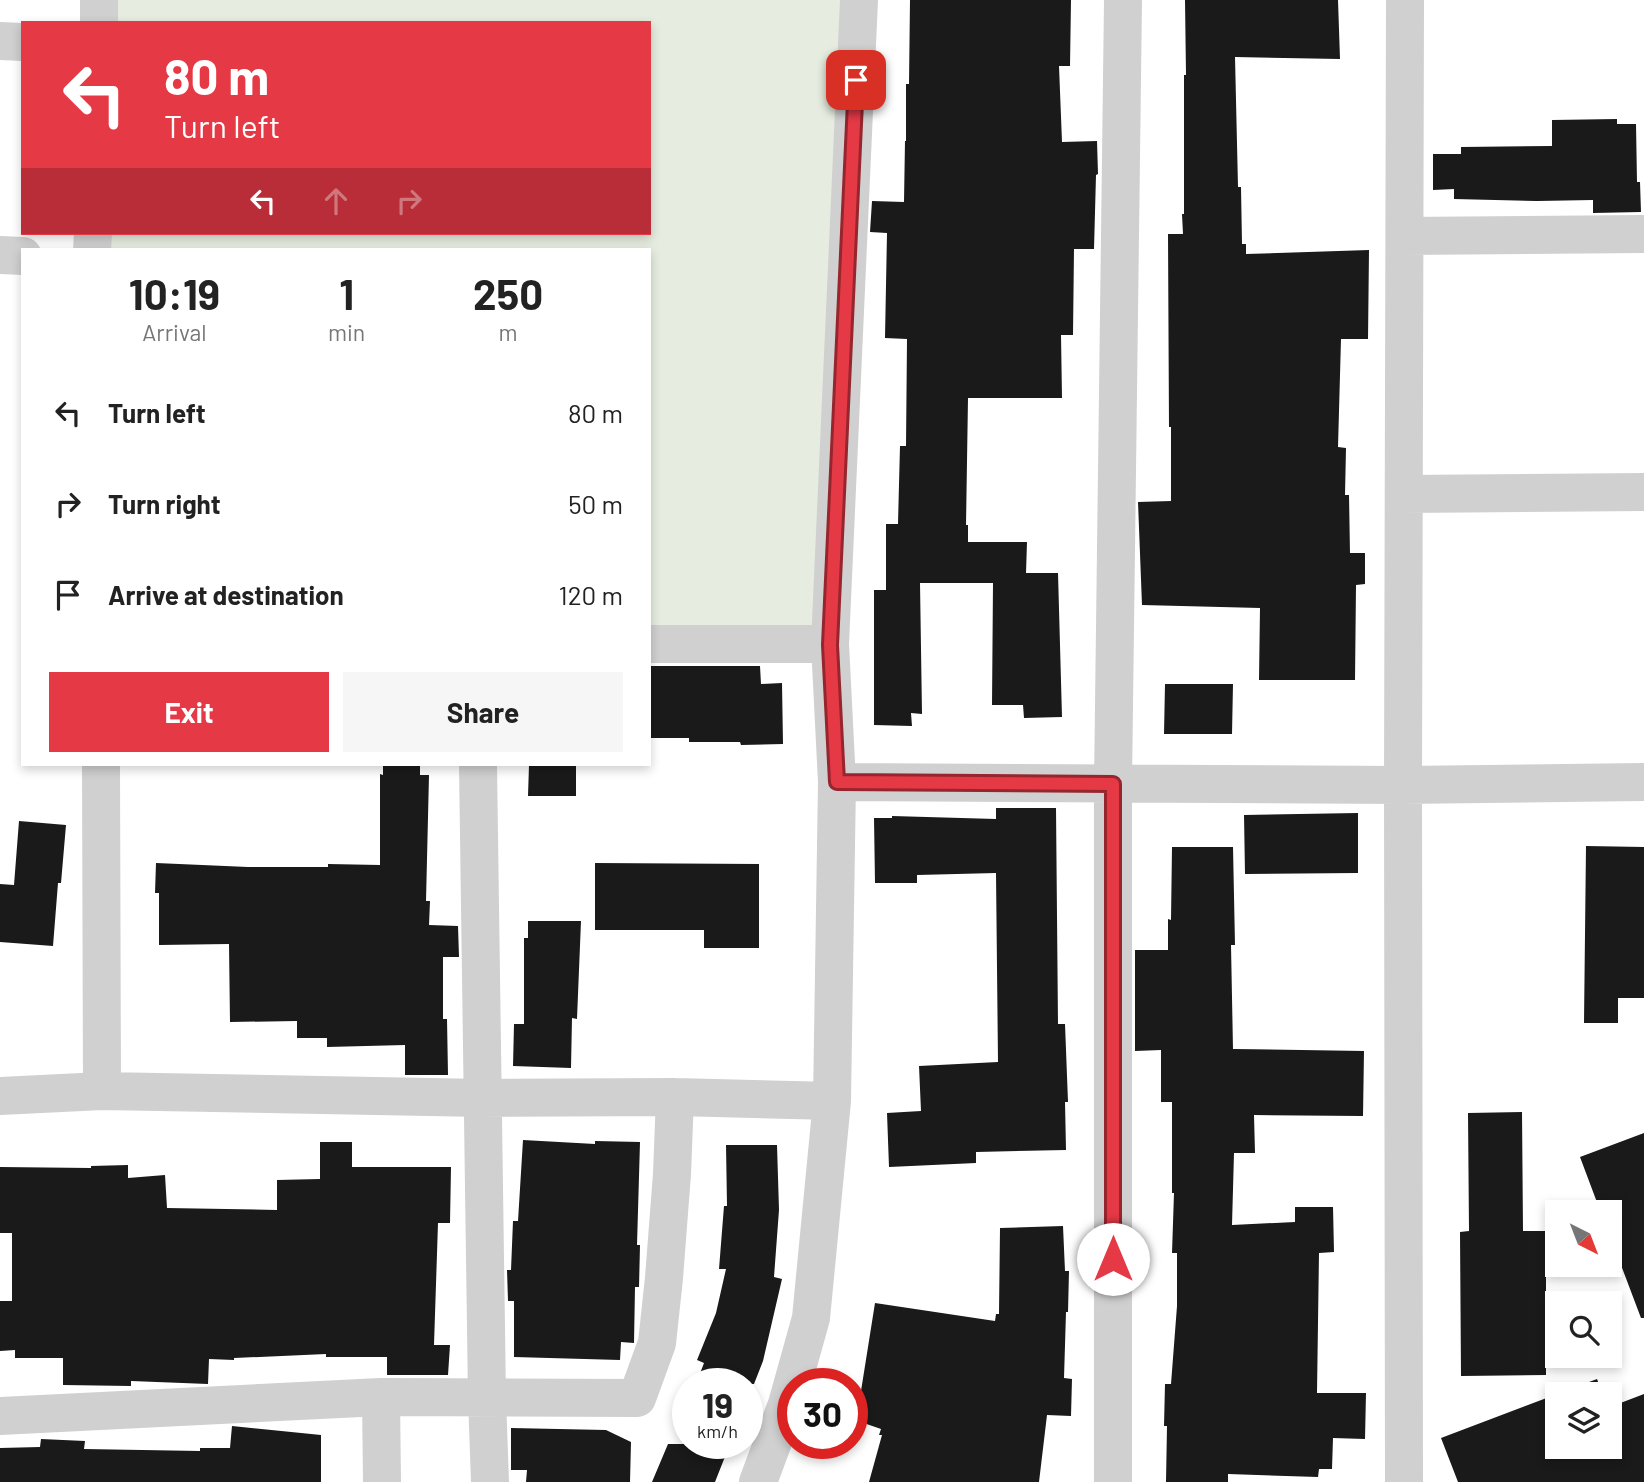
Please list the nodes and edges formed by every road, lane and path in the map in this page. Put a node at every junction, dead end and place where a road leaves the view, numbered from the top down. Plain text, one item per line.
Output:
1 (99, 0) edge
2 (859, 0) edge
3 (1123, 0) edge
4 (1405, 0) edge
5 (99, 21) edge
6 (0, 41) edge
7 (21, 42) edge
8 (1644, 234) edge
9 (1405, 236) junction
10 (0, 256) edge
11 (21, 256) edge
12 (1644, 492) edge
13 (1404, 494) junction
14 (651, 644) edge
15 (830, 645) junction
16 (102, 766) edge
17 (478, 766) edge
18 (837, 782) junction
19 (1644, 782) edge
20 (1113, 784) junction
21 (1403, 785) junction
22 (102, 1091) junction
23 (0, 1096) edge
24 (675, 1097) junction
25 (483, 1098) junction
26 (832, 1101) junction
27 (381, 1397) junction
28 (487, 1398) junction
29 (0, 1416) edge
30 (382, 1482) edge
31 (490, 1482) edge
32 (758, 1482) edge
33 (1113, 1482) edge
34 (1404, 1482) edge

1 - 5 street
2 - 15 street
3 - 20 street
4 - 9 street
6 - 7 street
8 - 9 street
9 - 13 street
10 - 11 street
12 - 13 street
13 - 21 street
14 - 15 street
15 - 18 street
16 - 22 street
17 - 25 street
18 - 20 street
18 - 26 street
19 - 21 street
20 - 21 street
20 - 33 street
21 - 34 street
22 - 23 street
22 - 25 street
24 - 25 street
24 - 26 street
24 - 28 street
25 - 28 street
26 - 32 street
27 - 28 street
27 - 29 street
27 - 30 street
28 - 31 street

